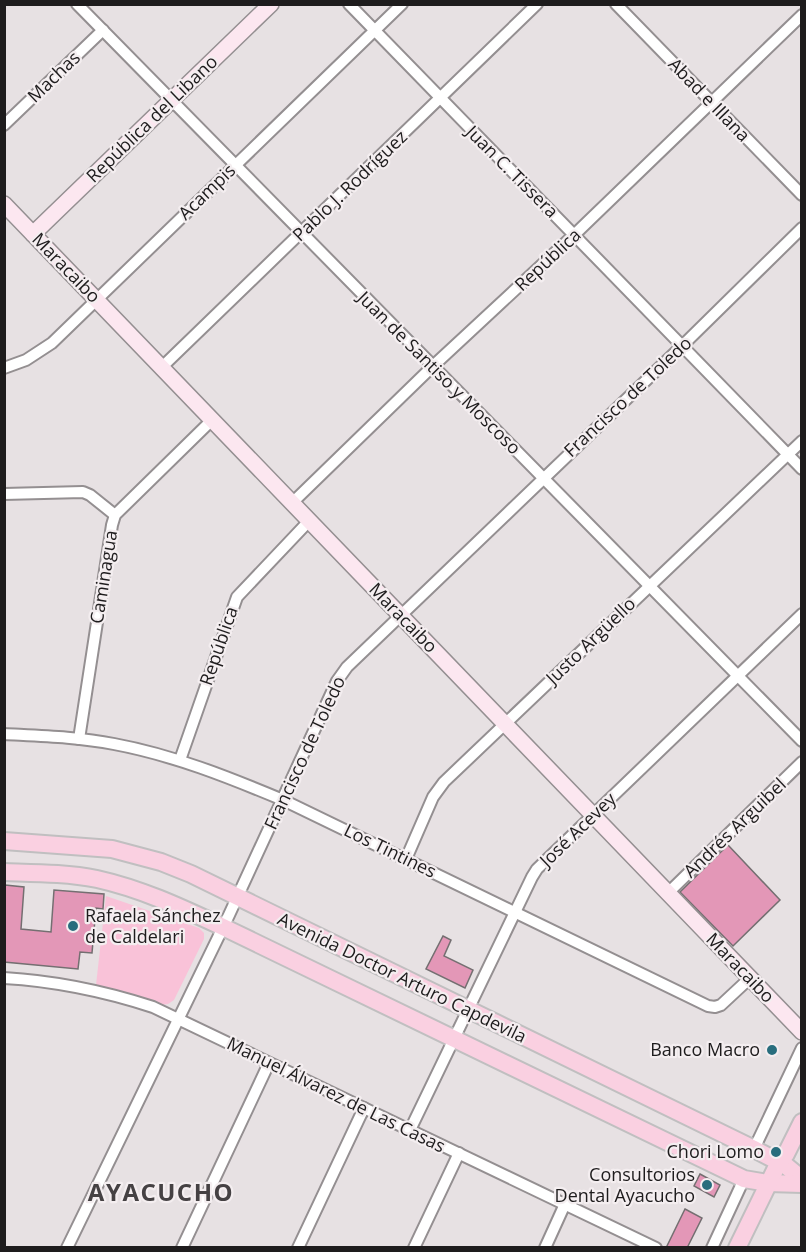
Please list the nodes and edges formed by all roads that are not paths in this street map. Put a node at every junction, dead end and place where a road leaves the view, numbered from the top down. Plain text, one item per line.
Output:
1 (77, 4) edge
2 (271, 4) edge
3 (348, 4) edge
4 (402, 4) edge
5 (537, 4) edge
6 (616, 4) edge
7 (801, 15) edge
8 (103, 30) junction
9 (374, 32) junction
10 (440, 99) junction
11 (171, 100) junction
12 (711, 103) junction
13 (4, 125) edge
14 (235, 165) junction
15 (801, 195) edge
16 (4, 204) edge
17 (801, 228) edge
18 (301, 232) junction
19 (33, 234) junction
20 (574, 235) junction
21 (96, 299) junction
22 (682, 345) junction
23 (433, 366) junction
24 (162, 367) junction
25 (4, 368) edge
26 (212, 420) junction
27 (801, 441) edge
28 (787, 454) junction
29 (801, 469) edge
30 (542, 478) junction
31 (4, 494) edge
32 (292, 503) junction
33 (115, 515) junction
34 (309, 521) junction
35 (649, 586) junction
36 (801, 614) edge
37 (400, 615) junction
38 (737, 676) junction
39 (505, 724) junction
40 (4, 734) edge
41 (79, 739) junction
42 (801, 741) edge
43 (180, 760) junction
44 (801, 762) edge
45 (283, 800) junction
46 (593, 815) junction
47 (4, 841) edge
48 (406, 859) junction
49 (4, 872) edge
50 (668, 893) junction
51 (237, 896) junction
52 (515, 911) junction
53 (223, 927) junction
54 (4, 978) edge
55 (750, 978) junction
56 (468, 1011) junction
57 (178, 1019) junction
58 (801, 1032) edge
59 (454, 1039) junction
60 (801, 1048) edge
61 (269, 1063) junction
62 (364, 1108) junction
63 (801, 1122) edge
64 (410, 1130) junction
65 (754, 1149) junction
66 (459, 1153) junction
67 (783, 1160) junction
68 (744, 1179) junction
69 (801, 1179) edge
70 (772, 1183) junction
71 (801, 1184) edge
72 (565, 1204) junction
73 (67, 1248) edge
74 (182, 1248) edge
75 (298, 1248) edge
76 (414, 1248) edge
77 (545, 1248) edge
78 (656, 1248) edge
79 (712, 1248) edge
80 (737, 1248) edge
81 (746, 1248) edge

1 - 8 street, Juan de Santiso y Moscoso
2 - 11 main road, República del Libano
3 - 9 street, Juan C. Tissera
4 - 9 street, Acampis
5 - 10 street, Pablo J. Rodríguez
6 - 12 street, Abad e Illana
7 - 12 street, República
8 - 11 street, Juan de Santiso y Moscoso
8 - 13 street, Machas
9 - 10 street, Juan C. Tissera
9 - 14 street, Acampis
10 - 18 street, Pablo J. Rodríguez
10 - 20 street, Juan C. Tissera
11 - 14 street, Juan de Santiso y Moscoso
11 - 19 main road, República del Libano
12 - 15 street, Abad e Illana
12 - 20 street, República
14 - 18 street, Juan de Santiso y Moscoso
14 - 21 street, Acampis
16 - 19 main road, Maracaibo
17 - 22 street, Francisco de Toledo
18 - 23 street, Juan de Santiso y Moscoso
18 - 24 street, Pablo J. Rodríguez
19 - 21 main road, Maracaibo
20 - 22 street, Juan C. Tissera
20 - 23 street, República
21 - 24 main road, Maracaibo
21 - 25 street, Acampis
22 - 28 street, Juan C. Tissera
22 - 30 street, Francisco de Toledo
23 - 30 street, Juan de Santiso y Moscoso
23 - 32 street, República
24 - 26 main road, Maracaibo
26 - 32 main road, Maracaibo
26 - 33 street, Caminagua
27 - 28 street, Justo Argüello
28 - 29 street, Juan C. Tissera
28 - 35 street, Justo Argüello
30 - 35 street, Juan de Santiso y Moscoso
30 - 37 street, Francisco de Toledo
31 - 33 street
32 - 34 main road, Maracaibo
33 - 41 street, Caminagua
34 - 37 main road, Maracaibo
34 - 43 street, República
35 - 38 street, Juan de Santiso y Moscoso
35 - 39 street, Justo Argüello
36 - 38 street, José Acevey
37 - 39 main road, Maracaibo
37 - 45 street, Francisco de Toledo
38 - 42 street, Juan de Santiso y Moscoso
38 - 46 street, José Acevey
39 - 46 main road, Maracaibo
39 - 48 street, Justo Argüello
40 - 41 street, Los Tintines
41 - 43 street, Los Tintines
43 - 45 street, Los Tintines
44 - 50 street, Andrés Arguibel
45 - 48 street, Los Tintines
45 - 51 street, Francisco de Toledo
46 - 50 main road, Maracaibo
46 - 52 street, José Acevey
47 - 51 main road, Avenida Doctor Arturo Capdevila
48 - 52 street, Los Tintines
49 - 53 main road, Avenida Doctor Arturo Capdevila
50 - 55 main road, Maracaibo
51 - 53 street, Francisco de Toledo
51 - 56 main road, Avenida Doctor Arturo Capdevila
52 - 55 street, Los Tintines
52 - 56 street, José Acevey
53 - 57 street, Francisco de Toledo
53 - 59 main road, Avenida Doctor Arturo Capdevila
54 - 57 street, Manuel Álvarez de Las Casas
55 - 58 main road, Maracaibo
56 - 59 street, José Acevey
56 - 65 main road, Avenida Doctor Arturo Capdevila
57 - 61 street, Manuel Álvarez de Las Casas
57 - 73 street, Francisco de Toledo
59 - 64 street, José Acevey
59 - 68 main road, Avenida Doctor Arturo Capdevila
60 - 65 street
61 - 62 street, Manuel Álvarez de Las Casas
61 - 74 street
62 - 64 street, Manuel Álvarez de Las Casas
62 - 75 street
63 - 67 main road
64 - 66 street, Manuel Álvarez de Las Casas
65 - 67 main road, Avenida Doctor Arturo Capdevila
66 - 72 street, Manuel Álvarez de Las Casas
66 - 76 street
67 - 69 main road, Avenida Doctor Arturo Capdevila
67 - 70 main road
68 - 70 main road, Avenida Doctor Arturo Capdevila
68 - 79 street
70 - 71 main road, Avenida Doctor Arturo Capdevila
70 - 80 main road
70 - 81 main road
72 - 77 street
72 - 78 street, Manuel Álvarez de Las Casas

